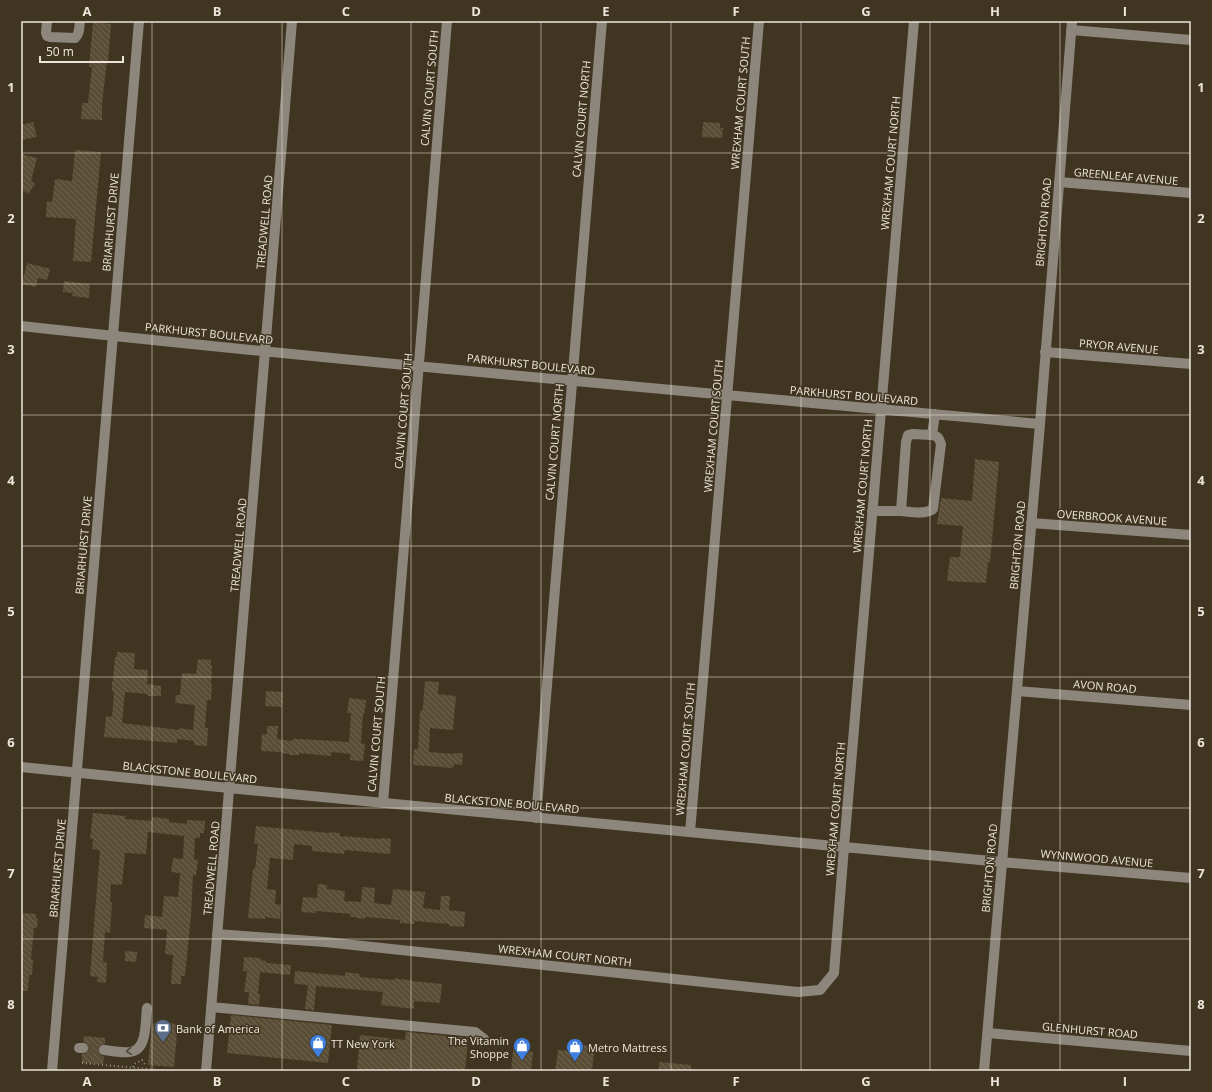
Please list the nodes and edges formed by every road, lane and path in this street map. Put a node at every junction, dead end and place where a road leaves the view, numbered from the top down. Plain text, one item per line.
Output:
1 (47, 21) edge
2 (80, 21) edge
3 (138, 21) edge
4 (292, 21) edge
5 (447, 21) edge
6 (602, 21) edge
7 (758, 21) edge
8 (914, 21) edge
9 (1072, 26) edge
10 (1191, 40) edge
11 (1059, 182) junction
12 (1191, 193) edge
13 (21, 326) edge
14 (113, 336) junction
15 (265, 350) junction
16 (1045, 352) junction
17 (1191, 364) edge
18 (418, 366) junction
19 (572, 380) junction
20 (728, 395) junction
21 (881, 409) junction
22 (935, 414) junction
23 (1040, 424) junction
24 (932, 435) junction
25 (872, 511) junction
26 (902, 511) junction
27 (1031, 523) junction
28 (1191, 535) edge
29 (1017, 691) junction
30 (1191, 705) edge
31 (21, 767) edge
32 (77, 772) junction
33 (230, 788) junction
34 (383, 803) junction
35 (536, 818) junction
36 (690, 832) junction
37 (844, 847) junction
38 (1001, 862) junction
39 (1191, 878) edge
40 (217, 934) junction
41 (211, 1007) junction
42 (147, 1008) dead end
43 (988, 1033) junction
44 (484, 1040) dead end
45 (104, 1050) tunnel mouth
46 (1191, 1050) edge
47 (82, 1063) dead end
48 (133, 1068) junction
49 (144, 1069) junction
50 (52, 1071) edge
51 (169, 1071) edge
52 (206, 1071) edge
53 (984, 1071) edge

1 - 2 street
3 - 14 street, BRIARHURST DRIVE
4 - 15 street, TREADWELL ROAD
5 - 18 street, CALVIN COURT SOUTH
6 - 19 street, CALVIN COURT NORTH
7 - 20 street, WREXHAM COURT SOUTH
8 - 21 street, WREXHAM COURT NORTH
9 - 10 street
9 - 11 street, BRIGHTON ROAD
11 - 12 street, GREENLEAF AVENUE
11 - 16 street, BRIGHTON ROAD
13 - 14 street, PARKHURST BOULEVARD
14 - 15 street, PARKHURST BOULEVARD
14 - 32 street, BRIARHURST DRIVE
15 - 18 street, PARKHURST BOULEVARD
15 - 33 street, TREADWELL ROAD
16 - 17 street, PRYOR AVENUE
16 - 23 street, BRIGHTON ROAD
18 - 19 street, PARKHURST BOULEVARD
18 - 34 street, CALVIN COURT SOUTH
19 - 20 street, PARKHURST BOULEVARD
19 - 35 street, CALVIN COURT NORTH
20 - 21 street, PARKHURST BOULEVARD
20 - 36 street, WREXHAM COURT SOUTH
21 - 22 street, PARKHURST BOULEVARD
21 - 25 street, WREXHAM COURT NORTH
22 - 23 street, PARKHURST BOULEVARD
22 - 24 street
23 - 27 street, BRIGHTON ROAD
24 - 26 street
24 - 26 street
25 - 26 street
25 - 37 street, WREXHAM COURT NORTH
27 - 28 street, OVERBROOK AVENUE
27 - 29 street, BRIGHTON ROAD
29 - 30 street, AVON ROAD
29 - 38 street, BRIGHTON ROAD
31 - 32 street, BLACKSTONE BOULEVARD
32 - 33 street, BLACKSTONE BOULEVARD
32 - 50 street, BRIARHURST DRIVE
33 - 34 street, BLACKSTONE BOULEVARD
33 - 40 street, TREADWELL ROAD
34 - 35 street, BLACKSTONE BOULEVARD
35 - 36 street, BLACKSTONE BOULEVARD
36 - 37 street, BLACKSTONE BOULEVARD
37 - 38 street, BLACKSTONE BOULEVARD
37 - 40 street, WREXHAM COURT NORTH
38 - 39 street, WYNNWOOD AVENUE
38 - 43 street, BRIGHTON ROAD
40 - 41 street, TREADWELL ROAD
41 - 44 street
41 - 52 street, TREADWELL ROAD
42 -> 45 street
43 - 46 street, GLENHURST ROAD
43 - 53 street, BRIGHTON ROAD
47 - 48 path
48 - 49 path
48 - 49 path
49 - 51 path

